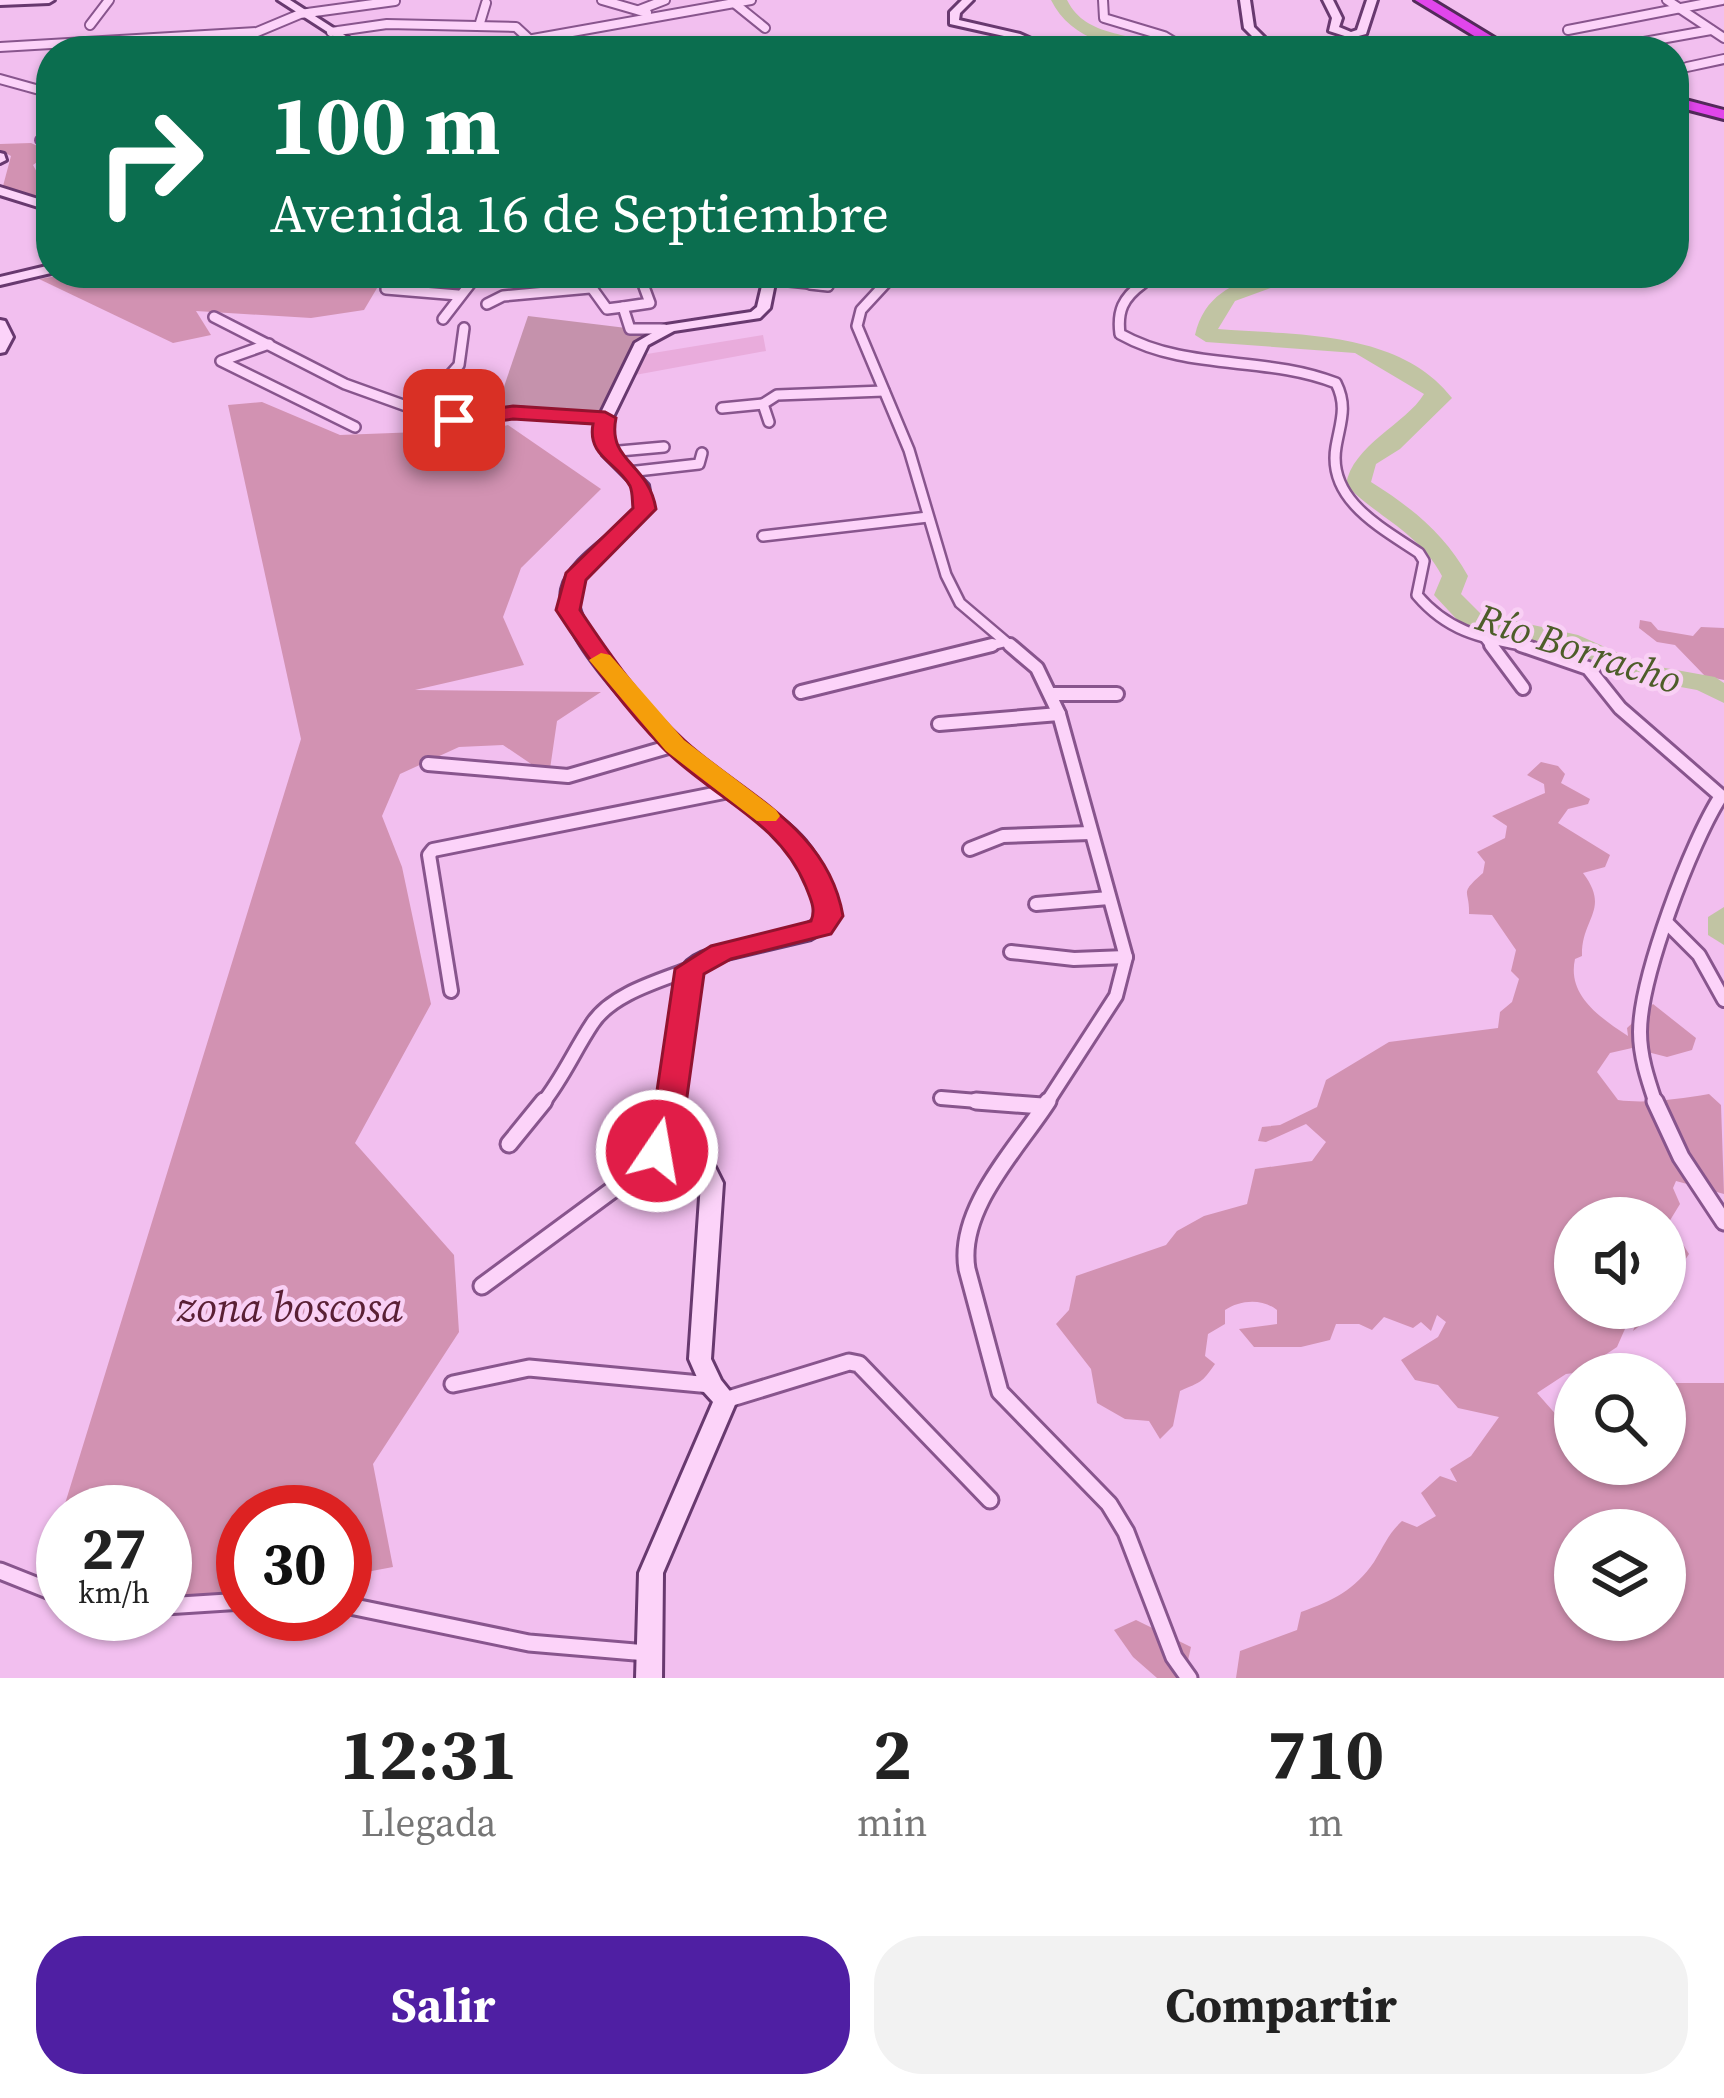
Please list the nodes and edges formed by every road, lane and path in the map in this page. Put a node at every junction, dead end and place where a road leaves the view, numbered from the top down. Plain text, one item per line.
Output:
1 (50, 0) edge
2 (110, 0) edge
3 (283, 0) edge
4 (395, 0) edge
5 (602, 0) edge
6 (665, 0) edge
7 (751, 0) edge
8 (968, 0) edge
9 (1103, 0) edge
10 (1246, 0) edge
11 (1328, 0) edge
12 (1372, 0) edge
13 (1423, 0) edge
14 (1444, 0) edge
15 (1667, 0) edge
16 (1722, 0) edge
17 (0, 2) edge
18 (486, 3) edge
19 (716, 3) edge
20 (734, 3) edge
21 (1677, 8) junction
22 (638, 10) junction
23 (300, 14) junction
24 (656, 16) junction
25 (387, 24) junction
26 (90, 25) dead end
27 (479, 26) junction
28 (765, 28) dead end
29 (1711, 30) junction
30 (1568, 31) dead end
31 (331, 32) junction
32 (231, 34) joint
33 (192, 36) edge
34 (339, 36) edge
35 (524, 36) edge
36 (548, 36) edge
37 (1016, 36) edge
38 (1164, 36) edge
39 (1257, 36) edge
40 (1484, 36) edge
41 (1496, 36) edge
42 (1678, 36) edge
43 (1724, 38) edge
44 (36, 45) edge
45 (0, 47) edge
46 (1724, 59) edge
47 (1689, 68) edge
48 (0, 79) edge
49 (36, 89) edge
50 (1689, 109) edge
51 (1724, 118) edge
52 (0, 191) edge
53 (36, 202) edge
54 (36, 272) edge
55 (0, 281) edge
56 (466, 288) edge
57 (542, 288) edge
58 (594, 288) edge
59 (645, 288) edge
60 (768, 288) edge
61 (882, 288) edge
62 (1140, 288) edge
63 (386, 289) dead end
64 (458, 296) junction
65 (487, 304) dead end
66 (623, 307) junction
67 (214, 317) dead end
68 (443, 319) dead end
69 (0, 323) edge
70 (464, 328) dead end
71 (664, 329) junction
72 (270, 344) junction
73 (0, 349) edge
74 (884, 391) junction
75 (763, 404) junction
76 (722, 407) dead end
77 (418, 411) junction
78 (605, 418) junction
79 (770, 422) dead end
80 (355, 427) dead end
81 (664, 447) dead end
82 (608, 452) junction
83 (702, 453) dead end
84 (628, 472) junction
85 (928, 517) junction
86 (763, 536) dead end
87 (1486, 638) junction
88 (1004, 642) junction
89 (1522, 688) dead end
90 (801, 692) dead end
91 (1052, 694) junction
92 (1117, 694) dead end
93 (1059, 714) junction
94 (939, 724) dead end
95 (675, 745) junction
96 (428, 764) dead end
97 (729, 791) junction
98 (1723, 796) edge
99 (1090, 833) junction
100 (970, 849) dead end
101 (1109, 898) junction
102 (1036, 904) dead end
103 (1668, 924) junction
104 (1011, 952) dead end
105 (1126, 956) junction
106 (690, 969) junction
107 (451, 991) dead end
108 (1724, 1000) edge
109 (941, 1098) dead end
110 (1042, 1106) junction
111 (666, 1140) junction
112 (509, 1144) dead end
113 (1724, 1222) edge
114 (482, 1286) dead end
115 (453, 1384) dead end
116 (718, 1392) junction
117 (990, 1500) dead end
118 (0, 1571) edge
119 (36, 1585) edge
120 (372, 1611) edge
121 (648, 1666) edge
122 (1189, 1678) edge

1 - 17 street
2 - 26 street
3 - 23 street
4 - 23 street
4 - 25 street
5 - 22 street
6 - 22 street
7 - 20 street
8 - 37 street
9 - 38 street
10 - 39 street
11 - 12 street
13 - 40 highway
14 - 41 highway
15 - 21 street
16 - 21 street
18 - 27 street
19 - 20 street
19 - 24 street
20 - 28 street
21 - 29 street
21 - 30 street
22 - 24 street
23 - 31 street
23 - 32 street
24 - 36 street
25 - 27 street
25 - 31 street
27 - 35 street
29 - 42 street
29 - 43 street
31 - 34 street
32 - 33 street
44 - 45 street
46 - 47 street
48 - 49 street
50 - 51 highway
52 - 53 street
54 - 55 street
56 - 64 street
57 - 65 street
58 - 66 street
59 - 66 street
60 - 71 street
61 - 74 street
62 - 87 street
63 - 64 street
64 - 68 street
66 - 71 street
67 - 72 street
69 - 73 street
70 - 77 street
71 - 78 street
72 - 77 street
72 - 80 street
74 - 75 street
74 - 85 street
75 - 76 street
75 - 79 street
77 - 78 street
78 - 82 street
81 - 82 street
82 - 84 street
83 - 84 street
84 - 95 street
85 - 86 street
85 - 88 street
87 - 89 street
87 - 98 street
88 - 90 street
88 - 91 street
91 - 92 street
91 - 93 street
93 - 94 street
93 - 99 street
95 - 96 street
95 - 97 street
97 - 106 street
97 - 107 street
98 - 103 street
99 - 100 street
99 - 101 street
101 - 102 street
101 - 105 street
103 - 108 street
103 - 113 street
104 - 105 street
105 - 110 street
106 - 111 street
106 - 112 street
109 - 110 street
110 - 122 street
111 - 114 street
111 - 116 street
115 - 116 street
116 - 117 street
116 - 121 street
118 - 119 street
120 - 121 street

